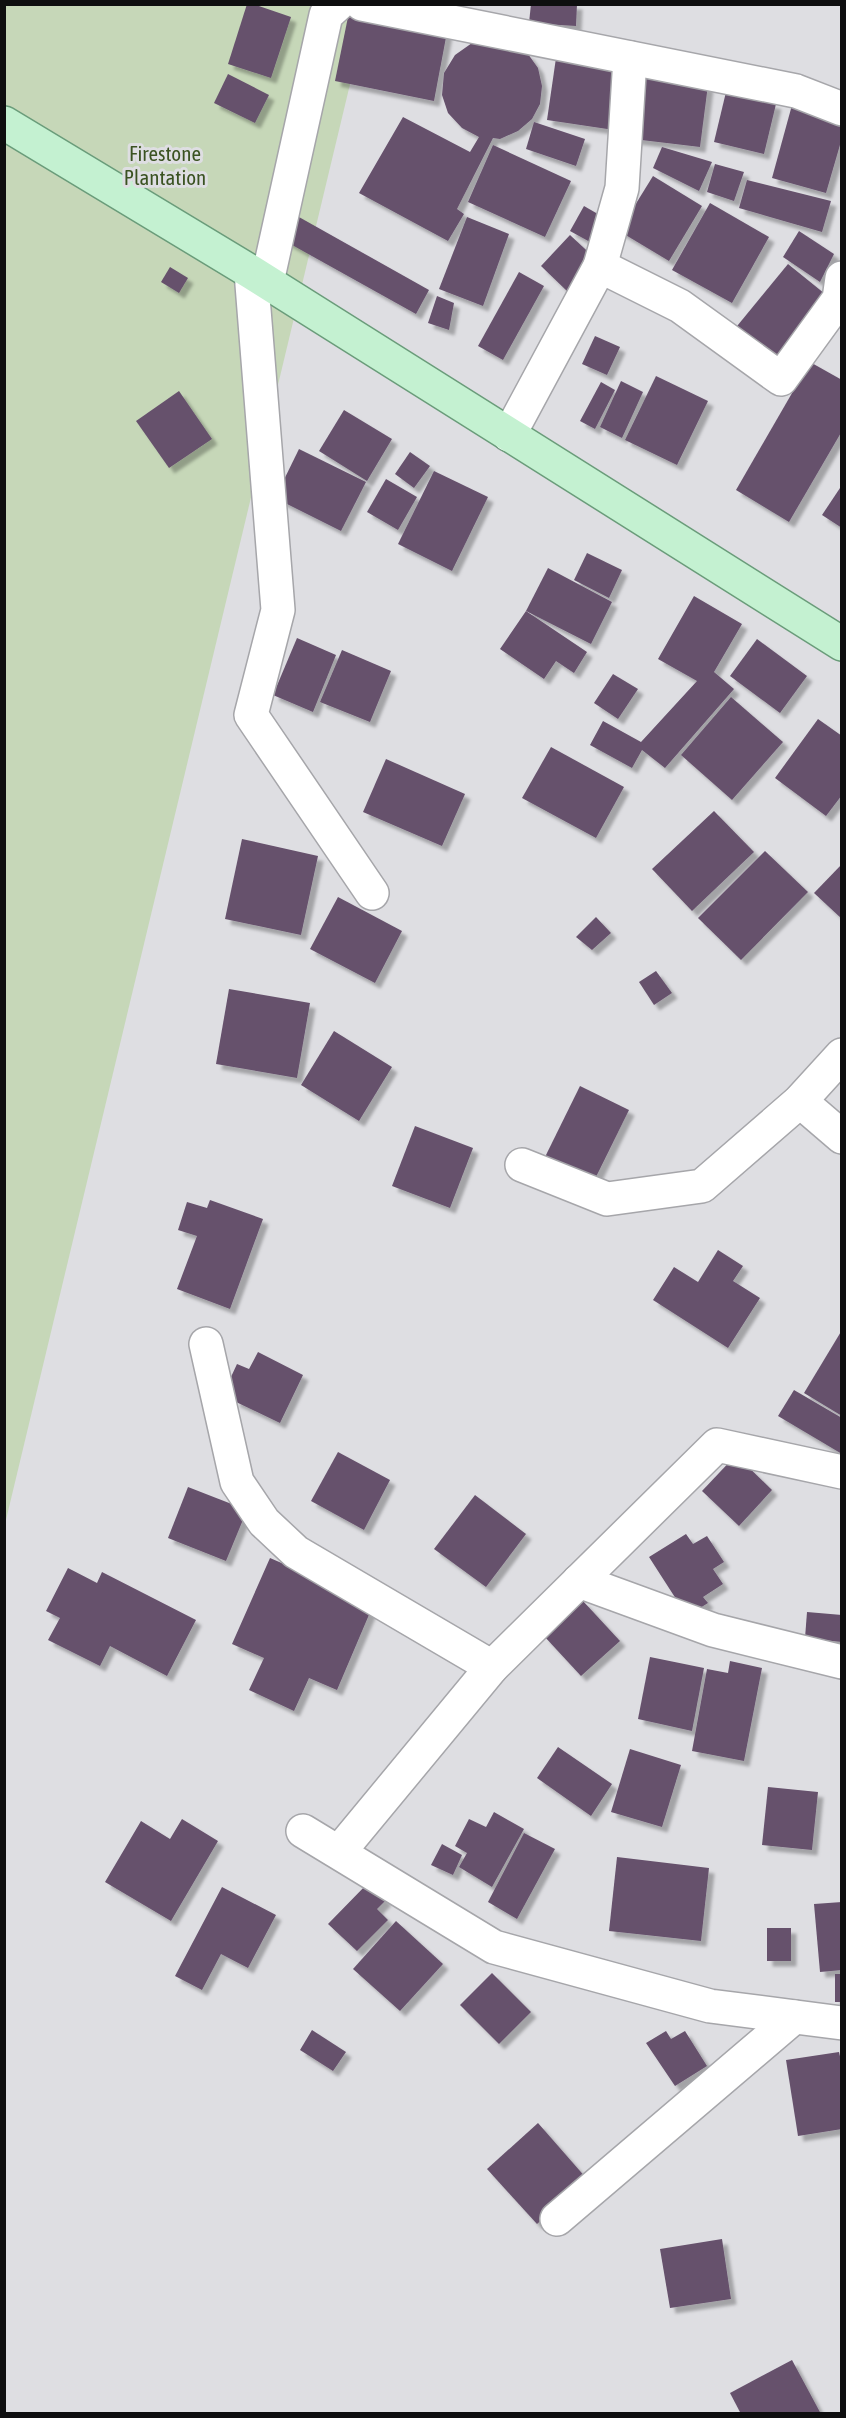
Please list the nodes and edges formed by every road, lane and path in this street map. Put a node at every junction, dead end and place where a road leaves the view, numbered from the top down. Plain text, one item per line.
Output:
1 (338, 4) edge
2 (362, 4) edge
3 (630, 58) junction
4 (842, 109) edge
5 (4, 123) edge
6 (600, 266) junction
7 (259, 277) junction
8 (841, 292) edge
9 (509, 435) junction
10 (842, 644) edge
11 (372, 892) dead end
12 (842, 1055) edge
13 (800, 1101) junction
14 (842, 1137) edge
15 (522, 1165) dead end
16 (206, 1344) dead end
17 (842, 1472) edge
18 (579, 1581) junction
19 (842, 1662) edge
20 (492, 1667) junction
21 (303, 1831) dead end
22 (339, 1852) junction
23 (794, 2017) junction
24 (842, 2023) edge
25 (556, 2219) dead end

1 - 7 street
2 - 3 street
3 - 4 street
3 - 6 street
5 - 7 main road
6 - 8 street
6 - 9 street
7 - 9 main road
7 - 11 street
9 - 10 main road
12 - 13 street
13 - 14 street
13 - 15 street
16 - 20 street
17 - 18 street
18 - 19 street
18 - 20 street
20 - 22 street
21 - 22 street
22 - 23 street
23 - 24 street
23 - 25 street

